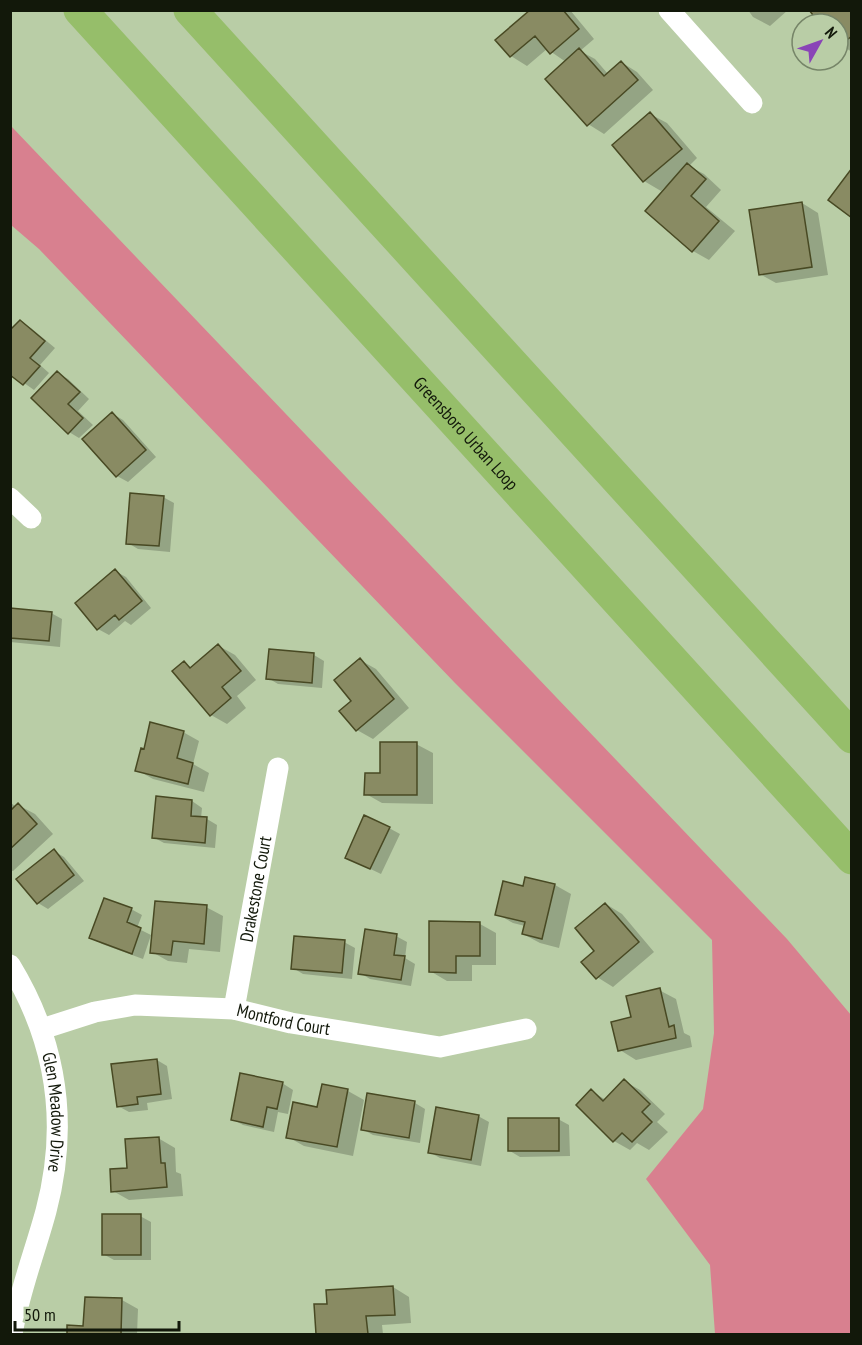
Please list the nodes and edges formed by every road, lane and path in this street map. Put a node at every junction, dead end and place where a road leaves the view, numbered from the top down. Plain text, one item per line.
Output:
1 (80, 10) edge
2 (190, 10) edge
3 (669, 10) edge
4 (752, 103) dead end
5 (10, 498) edge
6 (31, 518) dead end
7 (852, 737) edge
8 (278, 768) dead end
9 (852, 858) edge
10 (10, 965) edge
11 (234, 1009) junction
12 (42, 1029) junction
13 (526, 1029) dead end
14 (20, 1262) edge
15 (12, 1335) edge

1 - 9 highway, Greensboro Urban Loop
2 - 7 highway
3 - 4 street
5 - 6 street
8 - 11 street, Drakestone Court
10 - 12 street, Glen Meadow Drive
11 - 12 street, Montford Court
11 - 13 street, Montford Court
12 - 14 street, Glen Meadow Drive
14 - 15 street, Glen Meadow Drive

